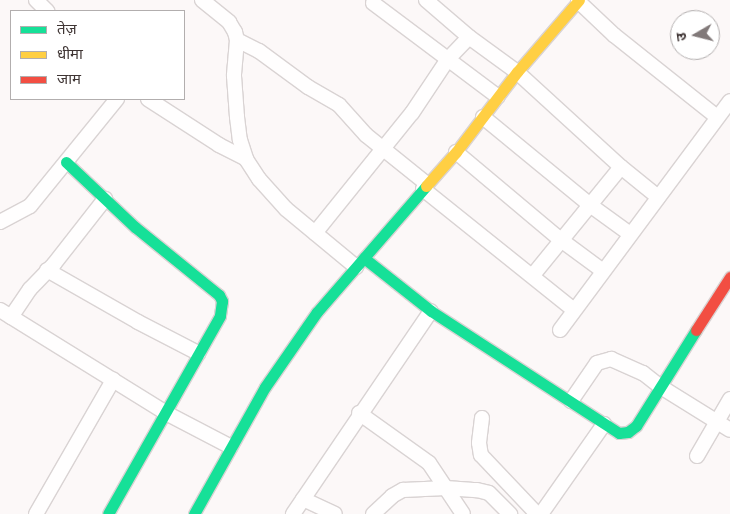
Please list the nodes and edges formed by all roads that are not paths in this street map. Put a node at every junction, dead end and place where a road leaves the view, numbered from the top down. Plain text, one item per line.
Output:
1 (36, 0) edge
2 (202, 0) edge
3 (426, 0) edge
4 (578, 1) edge
5 (373, 3) dead end
6 (46, 10) edge
7 (469, 37) junction
8 (237, 40) junction
9 (448, 59) junction
10 (517, 72) junction
11 (498, 97) junction
12 (116, 100) edge
13 (150, 100) edge
14 (730, 100) edge
15 (483, 117) junction
16 (718, 117) junction
17 (383, 149) junction
18 (456, 152) junction
19 (246, 159) junction
20 (66, 162) junction
21 (621, 166) junction
22 (425, 186) junction
23 (658, 197) junction
24 (105, 198) junction
25 (590, 205) junction
26 (0, 222) edge
27 (315, 232) junction
28 (630, 234) junction
29 (562, 240) junction
30 (360, 262) junction
31 (47, 270) junction
32 (603, 271) junction
33 (533, 276) junction
34 (730, 277) edge
35 (574, 310) junction
36 (431, 311) junction
37 (5, 313) edge
38 (560, 330) dead end
39 (198, 353) junction
40 (112, 380) junction
41 (661, 387) junction
42 (730, 399) edge
43 (572, 401) junction
44 (166, 413) junction
45 (359, 413) junction
46 (482, 418) dead end
47 (717, 422) junction
48 (604, 424) junction
49 (730, 430) edge
50 (231, 447) junction
51 (697, 456) dead end
52 (446, 488) junction
53 (303, 499) junction
54 (375, 513) edge
55 (36, 514) edge
56 (108, 514) edge
57 (194, 514) edge
58 (293, 514) edge
59 (335, 514) edge
60 (463, 514) edge
61 (510, 514) edge
62 (537, 514) edge
63 (541, 514) edge

1 - 6 street
2 - 8 street
3 - 7 street
4 - 10 street
4 - 16 street
5 - 9 street
7 - 9 street
7 - 10 street
8 - 17 street
8 - 19 street
9 - 11 street
9 - 17 street
10 - 11 street
10 - 21 street
11 - 15 street
12 - 20 street
13 - 19 street
14 - 16 street
15 - 18 street
15 - 25 street
16 - 23 street
17 - 22 street
17 - 27 street
18 - 22 street
18 - 29 street
19 - 27 street
20 - 24 street
20 - 26 street
21 - 23 street
21 - 25 street
22 - 30 street
22 - 33 street
23 - 28 street
24 - 31 street
24 - 39 street
25 - 28 street
25 - 29 street
27 - 30 street
28 - 32 street
29 - 32 street
29 - 33 street
30 - 36 street
30 - 50 street
31 - 37 street
31 - 39 street
32 - 35 street
33 - 35 street
34 - 41 street
35 - 38 street
36 - 43 street
36 - 45 street
37 - 40 street
39 - 44 street
40 - 44 street
40 - 55 street
41 - 43 street
41 - 47 street
41 - 48 street
42 - 47 street
43 - 48 street
44 - 50 street
44 - 56 street
45 - 52 street
45 - 53 street
46 - 62 street
47 - 49 street
47 - 51 street
48 - 63 street
50 - 57 street
52 - 54 street
52 - 60 street
52 - 61 street
53 - 58 street
53 - 59 street

